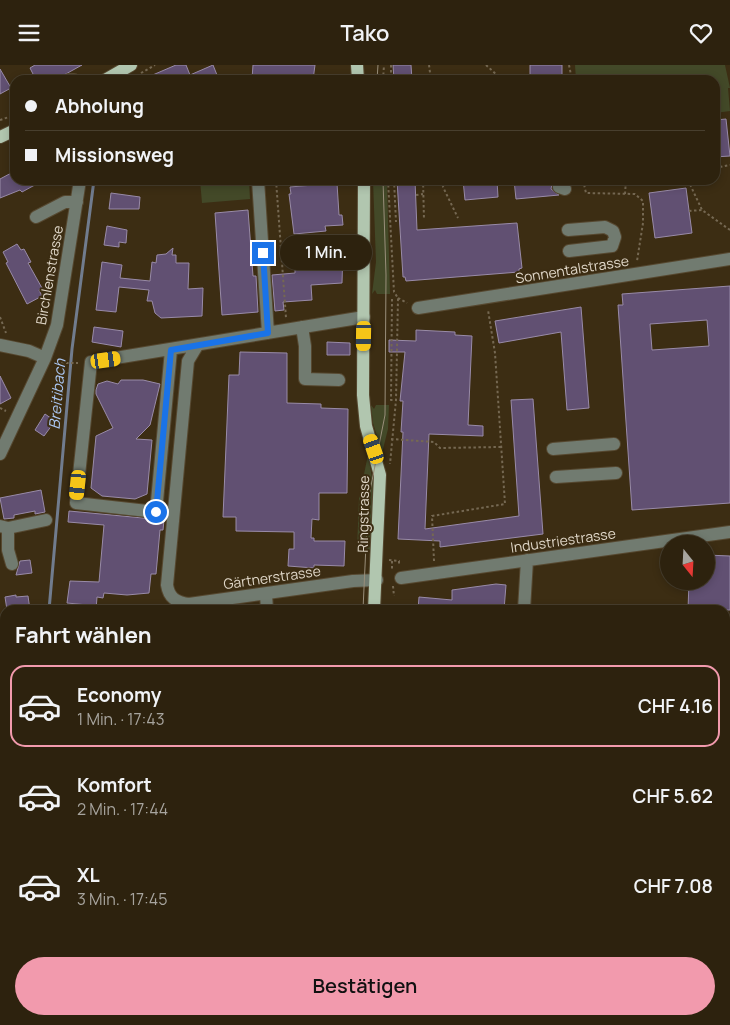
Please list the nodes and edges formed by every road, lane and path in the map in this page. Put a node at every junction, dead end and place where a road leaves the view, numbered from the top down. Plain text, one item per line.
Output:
1 (131, 65) edge
2 (486, 65) edge
3 (114, 75) edge
4 (496, 75) edge
5 (79, 185) edge
6 (258, 185) edge
7 (276, 185) edge
8 (364, 185) edge
9 (388, 185) edge
10 (395, 185) edge
11 (423, 185) edge
12 (443, 185) edge
13 (584, 185) edge
14 (626, 185) edge
15 (690, 185) edge
16 (423, 194) junction
17 (625, 194) junction
18 (416, 195) dead end
19 (77, 202) junction
20 (702, 210) junction
21 (689, 211) dead end
22 (36, 217) dead end
23 (458, 218) dead end
24 (424, 220) dead end
25 (396, 222) dead end
26 (568, 229) dead end
27 (730, 231) edge
28 (569, 251) dead end
29 (730, 259) edge
30 (636, 266) dead end
31 (486, 298) junction
32 (392, 299) dead end
33 (418, 308) dead end
34 (392, 309) junction
35 (389, 312) dead end
36 (0, 317) edge
37 (364, 317) junction
38 (286, 323) dead end
39 (302, 327) junction
40 (268, 333) junction
41 (4, 345) edge
42 (197, 346) junction
43 (171, 350) junction
44 (45, 358) junction
45 (64, 364) dead end
46 (75, 364) dead end
47 (339, 379) dead end
48 (396, 400) junction
49 (392, 439) junction
50 (614, 444) dead end
51 (501, 447) junction
52 (553, 449) dead end
53 (0, 454) edge
54 (390, 467) dead end
55 (616, 473) dead end
56 (556, 477) dead end
57 (46, 520) dead end
58 (4, 527) edge
59 (730, 532) edge
60 (386, 554) dead end
61 (527, 560) junction
62 (12, 565) dead end
63 (435, 572) junction
64 (377, 580) junction
65 (397, 583) junction
66 (388, 587) dead end
67 (266, 594) junction
68 (193, 605) edge
69 (204, 605) edge
70 (267, 605) edge
71 (374, 605) edge
72 (524, 605) edge

1 - 3 main road
2 - 4 path
5 - 19 street, Birchlenstrasse
6 - 40 street
7 - 38 path
8 - 37 main road, Ringstrasse
9 - 48 path
10 - 25 path
11 - 16 path
12 - 23 path
13 - 17 path
14 - 17 path
15 - 20 path
16 - 18 path
16 - 24 path
17 - 30 path
19 - 22 street
19 - 44 street, Birchlenstrasse
20 - 21 path
20 - 27 path
26 - 28 street
29 - 31 street, Sonnentalstrasse
31 - 33 street, Sonnentalstrasse
31 - 51 path
32 - 34 path
34 - 35 path
34 - 48 path
36 - 41 path
37 - 39 street
37 - 64 main road, Ringstrasse
39 - 40 street
39 - 47 street
40 - 42 street
41 - 44 street
42 - 43 street
42 - 68 street, Gärtnerstrasse
43 - 43 street
44 - 53 street, Birchlenstrasse
45 - 46 path
48 - 49 path
49 - 51 path
49 - 54 path
50 - 52 street
51 - 63 path
55 - 56 street
57 - 58 street
58 - 62 street
59 - 61 street, Industriestrasse
60 - 65 path
61 - 63 street, Industriestrasse
61 - 72 street
63 - 65 street, Industriestrasse
64 - 67 street, Gärtnerstrasse
64 - 71 main road, Ringstrasse
65 - 66 path
67 - 69 street, Gärtnerstrasse
67 - 70 street

